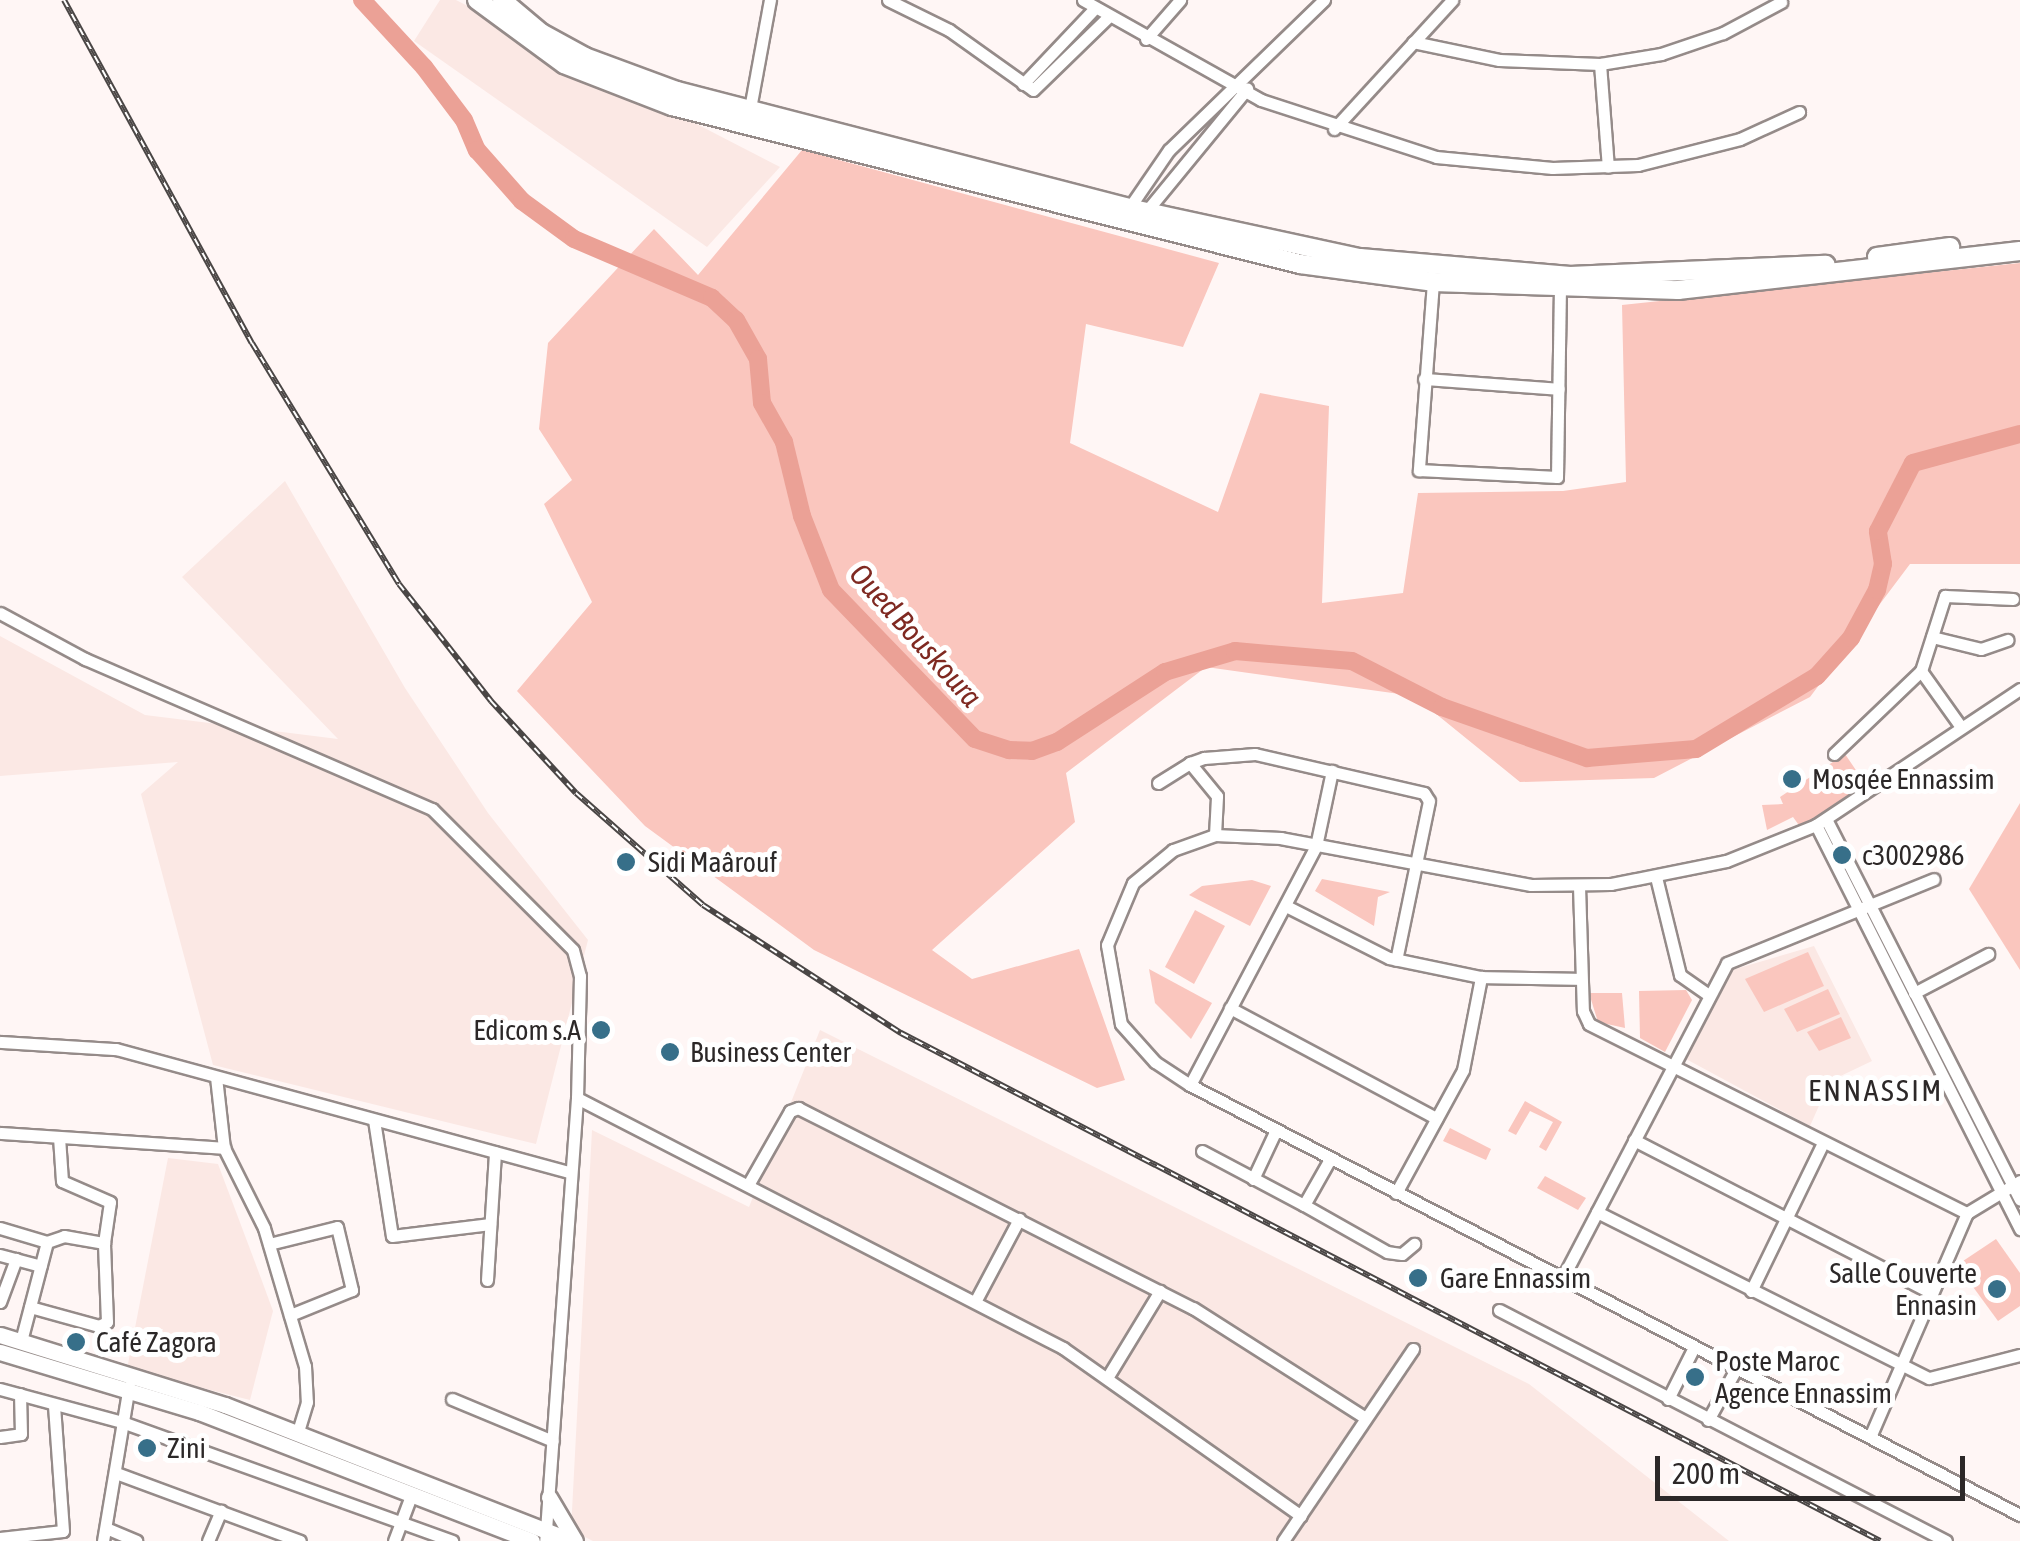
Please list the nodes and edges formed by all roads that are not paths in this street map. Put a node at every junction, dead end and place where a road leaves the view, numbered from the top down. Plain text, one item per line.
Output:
1 (477, 0) edge
2 (502, 0) edge
3 (770, 0) edge
4 (888, 0) edge
5 (1083, 0) edge
6 (1180, 0) edge
7 (1324, 0) edge
8 (1452, 0) edge
9 (1781, 2) edge
10 (1095, 8) junction
11 (1107, 18) junction
12 (1146, 40) junction
13 (1413, 42) junction
14 (1600, 64) junction
15 (1251, 76) junction
16 (1024, 84) junction
17 (1231, 86) junction
18 (1246, 92) junction
19 (1799, 112) dead end
20 (748, 118) junction
21 (1334, 129) junction
22 (1608, 168) junction
23 (1135, 217) junction
24 (2020, 240) edge
25 (2020, 251) edge
26 (1433, 282) junction
27 (1560, 290) junction
28 (1424, 379) junction
29 (1559, 389) junction
30 (2014, 599) dead end
31 (0, 613) edge
32 (1932, 636) junction
33 (2007, 640) dead end
34 (1921, 671) junction
35 (2020, 688) edge
36 (1960, 728) junction
37 (1834, 754) dead end
38 (1190, 764) junction
39 (1332, 771) junction
40 (1158, 782) dead end
41 (1821, 822) junction
42 (1215, 835) junction
43 (1316, 846) junction
44 (1414, 866) junction
45 (1656, 877) junction
46 (1934, 879) dead end
47 (1579, 886) junction
48 (1870, 902) junction
49 (1286, 906) junction
50 (1856, 910) junction
51 (1988, 954) dead end
52 (1396, 960) junction
53 (1481, 977) junction
54 (1581, 979) junction
55 (1914, 994) junction
56 (1708, 996) junction
57 (1230, 1008) junction
58 (0, 1042) edge
59 (1671, 1068) junction
60 (216, 1077) junction
61 (1190, 1085) junction
62 (576, 1098) junction
63 (1436, 1118) junction
64 (374, 1120) junction
65 (1276, 1130) junction
66 (0, 1133) edge
67 (58, 1136) junction
68 (1634, 1140) junction
69 (1823, 1143) junction
70 (224, 1148) junction
71 (1202, 1151) dead end
72 (495, 1152) junction
73 (1330, 1159) junction
74 (570, 1172) junction
75 (1253, 1178) junction
76 (2016, 1183) edge
77 (748, 1184) junction
78 (1998, 1192) junction
79 (1396, 1194) junction
80 (2020, 1198) edge
81 (1304, 1205) junction
82 (1597, 1212) junction
83 (1967, 1214) junction
84 (1786, 1218) junction
85 (1019, 1219) junction
86 (490, 1224) junction
87 (0, 1228) edge
88 (2020, 1229) edge
89 (47, 1242) junction
90 (104, 1243) junction
91 (269, 1244) junction
92 (1414, 1244) dead end
93 (0, 1255) edge
94 (16, 1260) junction
95 (42, 1266) junction
96 (1562, 1279) junction
97 (488, 1280) dead end
98 (1751, 1291) junction
99 (1160, 1292) junction
100 (1932, 1293) junction
101 (976, 1300) junction
102 (0, 1302) edge
103 (30, 1307) junction
104 (1499, 1310) dead end
105 (290, 1316) junction
106 (0, 1335) edge
107 (21, 1342) junction
108 (1694, 1348) junction
109 (1413, 1349) dead end
110 (0, 1352) edge
111 (2020, 1355) edge
112 (1900, 1368) junction
113 (1736, 1370) junction
114 (1106, 1378) junction
115 (130, 1384) junction
116 (0, 1388) edge
117 (20, 1394) junction
118 (452, 1399) dead end
119 (1668, 1399) junction
120 (54, 1404) junction
121 (1364, 1417) junction
122 (1708, 1420) junction
123 (122, 1422) junction
124 (298, 1432) junction
125 (0, 1437) edge
126 (1870, 1438) junction
127 (553, 1441) junction
128 (116, 1473) junction
129 (412, 1493) junction
130 (549, 1497) junction
131 (221, 1511) junction
132 (2020, 1515) edge
133 (1301, 1516) junction
134 (402, 1521) junction
135 (104, 1534) edge
136 (0, 1538) edge
137 (541, 1538) edge
138 (136, 1541) edge
139 (208, 1541) edge
140 (300, 1541) edge
141 (394, 1541) edge
142 (452, 1541) edge
143 (573, 1541) edge
144 (1283, 1541) edge
145 (1946, 1541) edge

1 - 20 main road
2 - 20 main road
3 - 20 street
4 - 16 street
5 - 10 street
6 - 12 street
7 - 15 street
8 - 13 street
9 - 14 street
10 - 11 street
10 - 16 street
11 - 12 street
11 - 16 street
12 - 17 street
13 - 14 street
13 - 21 street
14 - 22 street
15 - 17 street
15 - 18 street
17 - 18 street
17 - 23 street
18 - 21 street
18 - 23 street
19 - 22 street
20 - 23 main road
21 - 22 street
23 - 24 main road
23 - 26 main road
25 - 27 main road
26 - 27 main road
26 - 28 street
27 - 29 street
28 - 29 street
28 - 29 street
30 - 32 street
31 - 62 street
32 - 33 street
32 - 34 street
34 - 36 street
34 - 37 street
35 - 36 street
36 - 41 street
38 - 39 street
38 - 40 street
38 - 42 street
39 - 43 street
39 - 44 street
41 - 45 street
41 - 48 street
41 - 50 street
42 - 43 street
42 - 61 street
43 - 44 street
43 - 49 street
44 - 47 street
44 - 52 street
45 - 47 street
45 - 56 street
46 - 48 street
47 - 54 street
48 - 50 street
48 - 55 street
49 - 52 street
49 - 57 street
50 - 56 street
50 - 78 street
51 - 55 street
52 - 53 street
53 - 54 street
53 - 63 street
54 - 59 street
55 - 76 street
56 - 59 street
57 - 61 street
57 - 63 street
58 - 60 street
59 - 68 street
59 - 69 street
60 - 64 street
60 - 70 street
61 - 65 street
62 - 74 street
62 - 77 street
63 - 79 street
64 - 72 street
64 - 86 street
65 - 73 street
65 - 75 street
66 - 67 street
67 - 70 street
67 - 90 street
68 - 82 street
68 - 84 street
69 - 83 street
69 - 84 street
70 - 91 street
71 - 75 street
72 - 74 street
72 - 86 street
73 - 79 street
73 - 81 street
74 - 127 street
75 - 81 street
76 - 78 street
76 - 80 street
77 - 85 street
77 - 101 street
78 - 83 street
78 - 88 street
79 - 96 street
81 - 92 street
82 - 96 street
82 - 98 street
83 - 100 street
84 - 98 street
84 - 100 street
85 - 99 street
85 - 101 street
86 - 97 street
87 - 89 street
89 - 90 street
89 - 95 street
90 - 103 street
91 - 105 street
91 - 105 street
93 - 94 street
94 - 95 street
94 - 102 street
95 - 103 street
96 - 108 street
98 - 112 street
99 - 114 street
99 - 121 street
100 - 112 street
101 - 114 street
103 - 107 street
104 - 119 street
105 - 124 street
106 - 107 street
107 - 115 street
108 - 113 street
108 - 119 street
109 - 121 street
110 - 115 street
111 - 112 street
112 - 126 street
113 - 122 street
113 - 126 street
114 - 133 street
115 - 123 street
115 - 124 street
115 - 129 street
116 - 117 street
117 - 120 street
117 - 125 street
118 - 127 street
119 - 122 street
120 - 123 street
120 - 136 street
121 - 133 street
122 - 145 street
123 - 128 street
123 - 134 street
124 - 137 street
126 - 132 street
127 - 130 street
128 - 131 street
128 - 135 street
129 - 134 street
129 - 137 street
130 - 137 street
130 - 143 street
131 - 139 street
131 - 140 street
133 - 144 street
134 - 141 street
134 - 142 street
135 - 138 street
137 - 143 street

